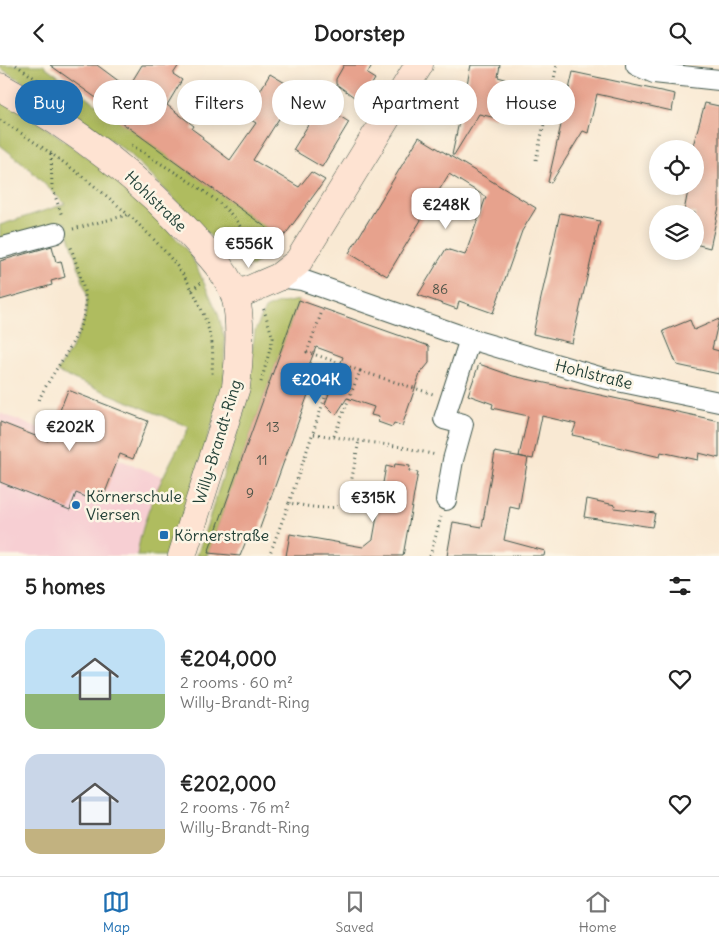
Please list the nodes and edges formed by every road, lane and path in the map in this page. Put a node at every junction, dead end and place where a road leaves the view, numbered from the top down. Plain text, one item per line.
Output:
1 (16, 65) edge
2 (419, 65) edge
3 (557, 65) edge
4 (636, 65) edge
5 (38, 80) edge
6 (719, 80) edge
7 (0, 87) edge
8 (0, 120) edge
9 (127, 142) dead end
10 (51, 153) junction
11 (536, 160) dead end
12 (128, 215) junction
13 (63, 231) junction
14 (0, 248) edge
15 (257, 287) junction
16 (330, 290) junction
17 (470, 339) junction
18 (337, 362) junction
19 (360, 371) junction
20 (212, 386) dead end
21 (258, 392) dead end
22 (39, 400) dead end
23 (450, 400) junction
24 (719, 402) edge
25 (314, 434) junction
26 (334, 436) junction
27 (359, 440) junction
28 (454, 460) junction
29 (446, 500) joint
30 (289, 503) junction
31 (182, 556) edge
32 (269, 556) edge
33 (430, 556) edge

1 - 5 path
2 - 15 main road
3 - 11 path
4 - 6 street
7 - 15 main road, Hohlstraße
8 - 10 path
9 - 15 path
10 - 12 path
10 - 13 path
12 - 13 path
12 - 20 path
13 - 14 street
13 - 22 path
15 - 16 street, Hohlstraße
15 - 21 path
15 - 31 main road, Willy-Brandt-Ring
16 - 17 street, Hohlstraße
16 - 18 path
17 - 23 street
17 - 24 street, Hohlstraße
18 - 19 path
18 - 25 path
19 - 23 path
19 - 26 path
23 - 28 street
25 - 26 path
25 - 30 path
26 - 27 path
27 - 28 path
27 - 30 path
28 - 29 street
29 - 33 path
30 - 32 path

